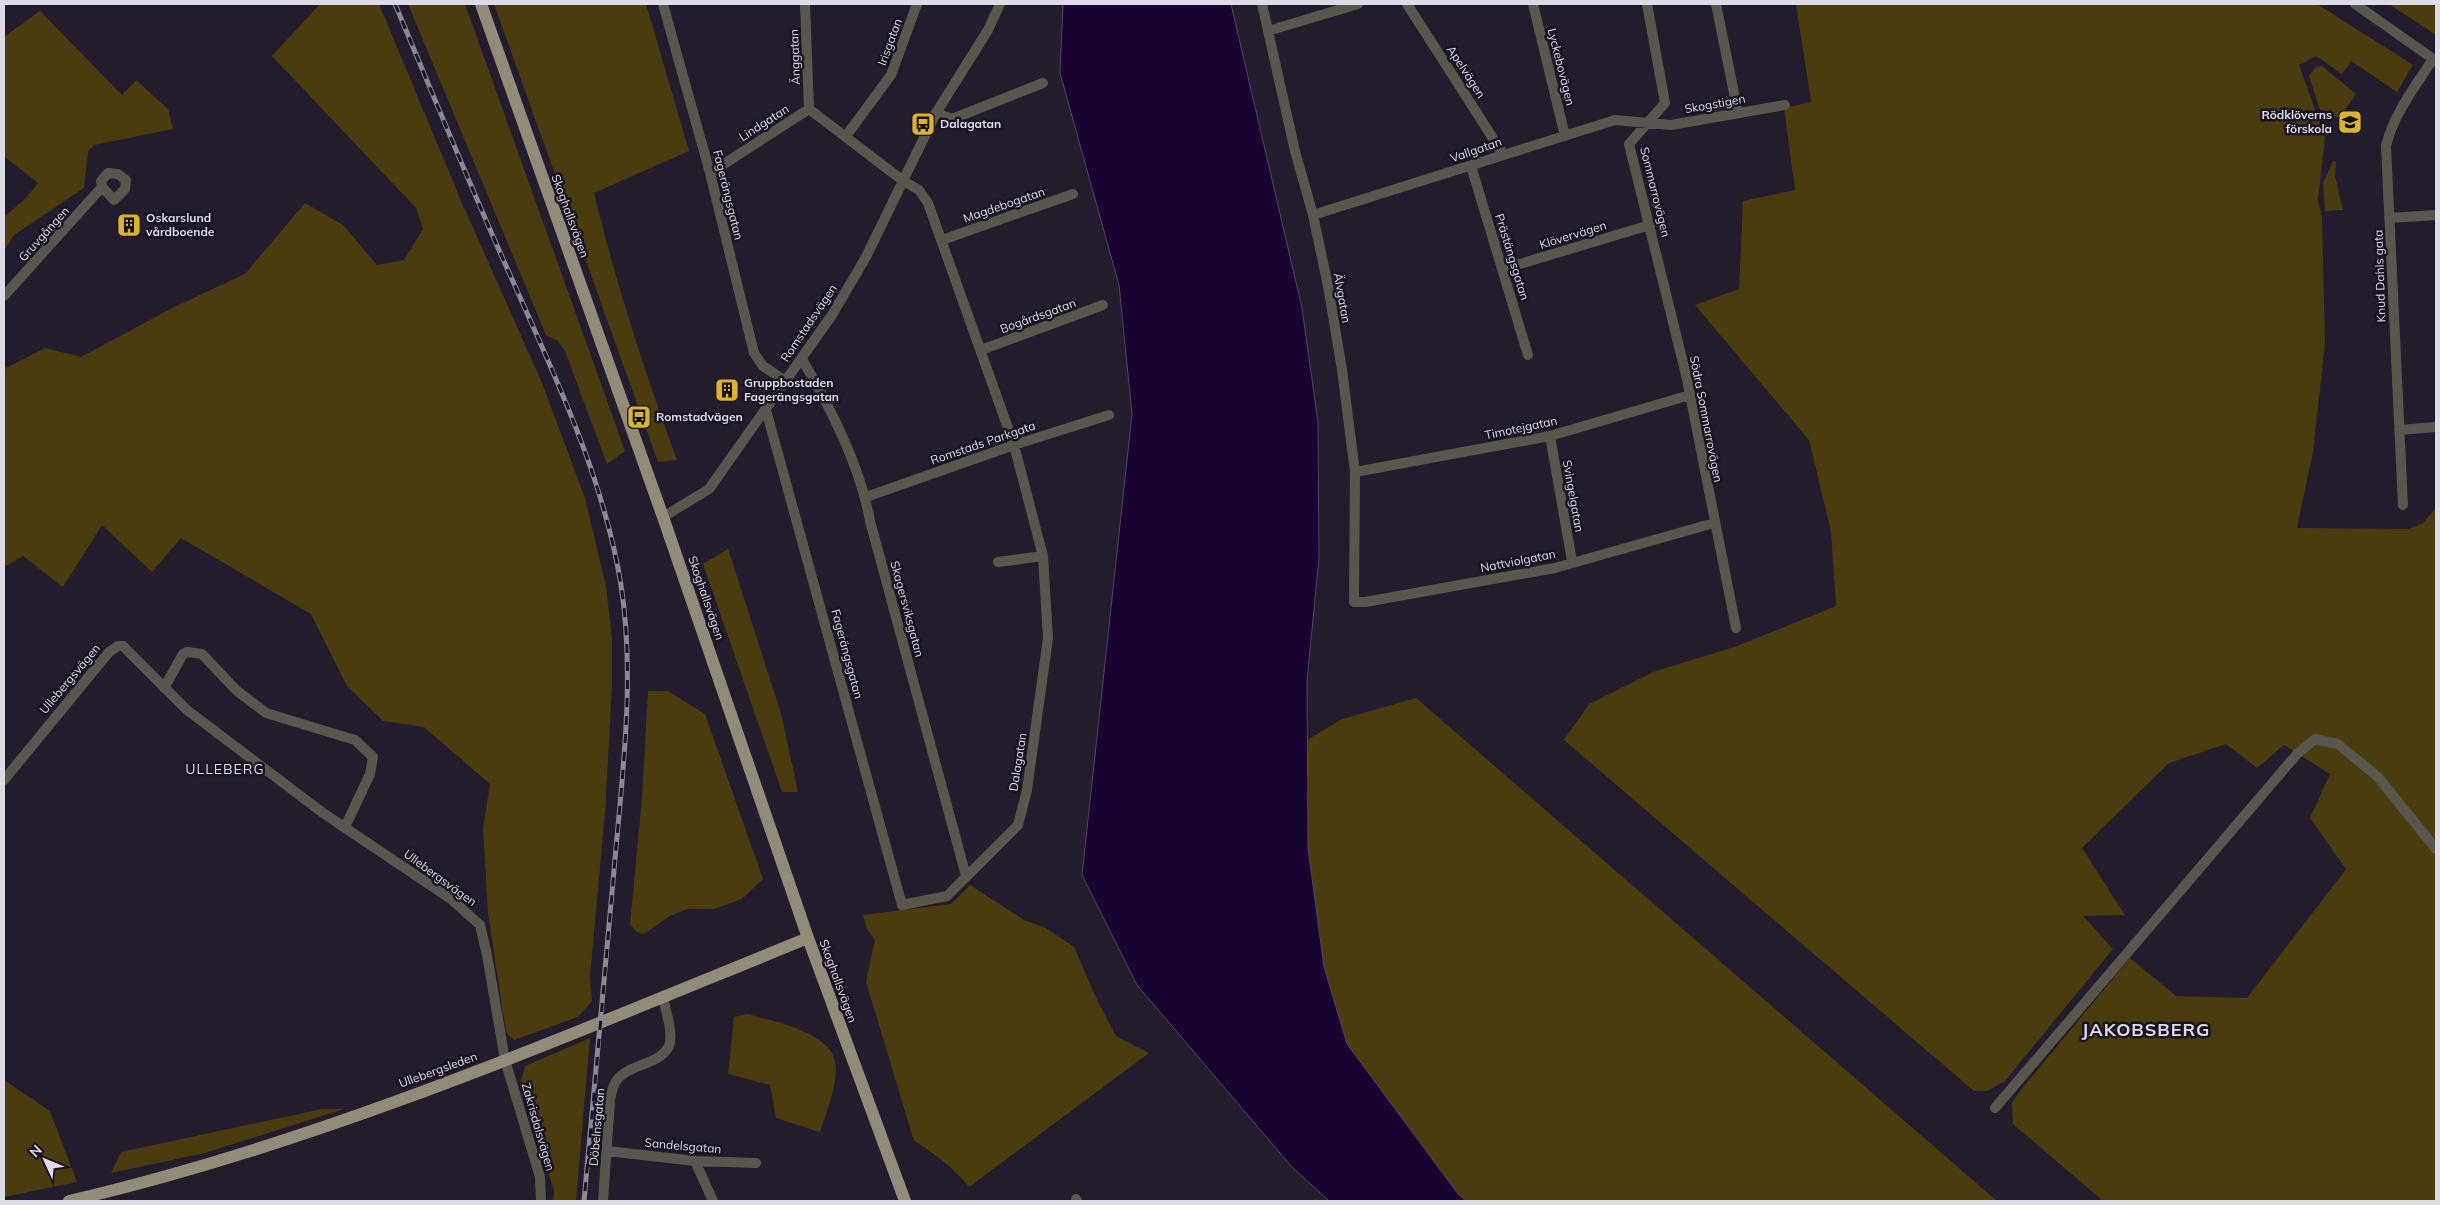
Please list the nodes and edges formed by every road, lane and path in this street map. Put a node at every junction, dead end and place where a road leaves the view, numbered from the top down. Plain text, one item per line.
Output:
1 (481, 4) edge
2 (663, 4) edge
3 (805, 4) edge
4 (917, 4) edge
5 (1000, 4) edge
6 (1262, 4) edge
7 (1358, 4) edge
8 (1407, 4) edge
9 (1533, 4) edge
10 (1647, 4) edge
11 (1716, 4) edge
12 (2355, 4) edge
13 (1268, 31) junction
14 (2435, 60) edge
15 (1043, 83) dead end
16 (1785, 105) dead end
17 (809, 109) junction
18 (936, 113) junction
19 (1738, 113) junction
20 (1649, 121) junction
21 (846, 136) junction
22 (1565, 136) junction
23 (1503, 154) junction
24 (1471, 166) junction
25 (710, 173) junction
26 (902, 180) junction
27 (102, 187) dead end
28 (1073, 194) dead end
29 (1313, 215) junction
30 (2436, 215) edge
31 (2390, 218) junction
32 (1650, 225) junction
33 (942, 240) junction
34 (1503, 269) junction
35 (4, 296) edge
36 (1104, 305) dead end
37 (1671, 310) joint
38 (981, 350) junction
39 (1528, 356) dead end
40 (802, 358) junction
41 (785, 381) junction
42 (1690, 395) junction
43 (766, 410) junction
44 (1109, 414) dead end
45 (2436, 427) edge
46 (2400, 430) junction
47 (1550, 436) junction
48 (1014, 445) junction
49 (1355, 472) junction
50 (866, 497) junction
51 (2403, 505) dead end
52 (663, 517) junction
53 (1715, 528) junction
54 (1042, 556) junction
55 (1572, 561) junction
56 (998, 562) dead end
57 (1354, 602) joint
58 (1736, 628) dead end
59 (164, 688) junction
60 (4, 780) edge
61 (345, 827) junction
62 (2436, 849) edge
63 (966, 876) junction
64 (902, 905) joint
65 (808, 938) junction
66 (662, 997) junction
67 (505, 1060) junction
68 (1995, 1108) dead end
69 (607, 1151) junction
70 (695, 1161) junction
71 (756, 1162) dead end
72 (68, 1201) edge
73 (541, 1201) edge
74 (603, 1201) edge
75 (713, 1201) edge
76 (905, 1201) edge

1 - 52 main road, Skoghallsvägen
2 - 25 street, Fagerängsgatan
3 - 17 street, Änggatan
4 - 21 street, Irisgatan
5 - 18 street, Romstadsvägen
6 - 13 street, Älvgatan
7 - 13 street
8 - 23 street, Apelvägen
9 - 22 street, Lyckebovägen
10 - 20 street, Sommarrovägen
11 - 19 street
12 - 14 street
13 - 29 street, Älvgatan
14 - 31 street, Knud Dahls gata
15 - 18 street
16 - 19 street, Skogstigen
17 - 21 street, Lindgatan
17 - 25 street, Lindgatan
18 - 26 street, Romstadsvägen
19 - 20 street, Skogstigen
20 - 22 street, Vallgatan
20 - 32 street, Sommarrovägen
21 - 26 street, Lindgatan
22 - 23 street, Vallgatan
23 - 24 street, Vallgatan
24 - 29 street, Vallgatan
24 - 34 street, Prästängsgatan
25 - 41 street, Fagerängsgatan
26 - 33 street, Dalagatan
26 - 40 street, Romstadsvägen
27 - 35 street, Gruvgången
28 - 33 street, Magdebogatan
29 - 49 street, Älvgatan
30 - 31 street
31 - 46 street, Knud Dahls gata
32 - 34 street, Klövervägen
32 - 37 street, Sommarrovägen
33 - 38 street, Dalagatan
34 - 39 street, Prästängsgatan
36 - 38 street, Bogårdsgatan
37 - 42 street, Södra Sommarrovägen
38 - 48 street, Dalagatan
40 - 41 street, Romstadsvägen
40 - 50 street, Skagersviksgatan
41 - 43 street, Romstadsvägen
42 - 47 street, Timotejgatan
42 - 53 street, Södra Sommarrovägen
43 - 52 street, Romstadsvägen
43 - 64 street, Fagerängsgatan
44 - 48 street, Romstads Parkgata
45 - 46 street
46 - 51 street, Knud Dahls gata
47 - 49 street, Timotejgatan
47 - 55 street, Svingelgatan
48 - 50 street, Romstads Parkgata
48 - 54 street, Dalagatan
49 - 57 street, Älvgatan
50 - 63 street, Skagersviksgatan
52 - 65 main road, Skoghallsvägen
53 - 55 street, Nattviolgatan
53 - 58 street
54 - 56 street
54 - 63 street, Dalagatan
55 - 57 street, Nattviolgatan
59 - 60 street, Ullebergsvägen
59 - 61 street, Ullebergsvägen
59 - 61 street
61 - 67 street, Ullebergsvägen
62 - 68 street
63 - 64 street, Dalagatan
65 - 66 main road, Ullebergsleden
65 - 76 main road, Skoghallsvägen
66 - 67 main road, Ullebergsleden
66 - 69 street, Döbelnsgatan
67 - 72 main road, Ullebergsleden
67 - 73 street, Zakrisdalsvägen
69 - 70 street, Sandelsgatan
69 - 74 street, Döbelnsgatan
70 - 71 street, Sandelsgatan
70 - 75 street

